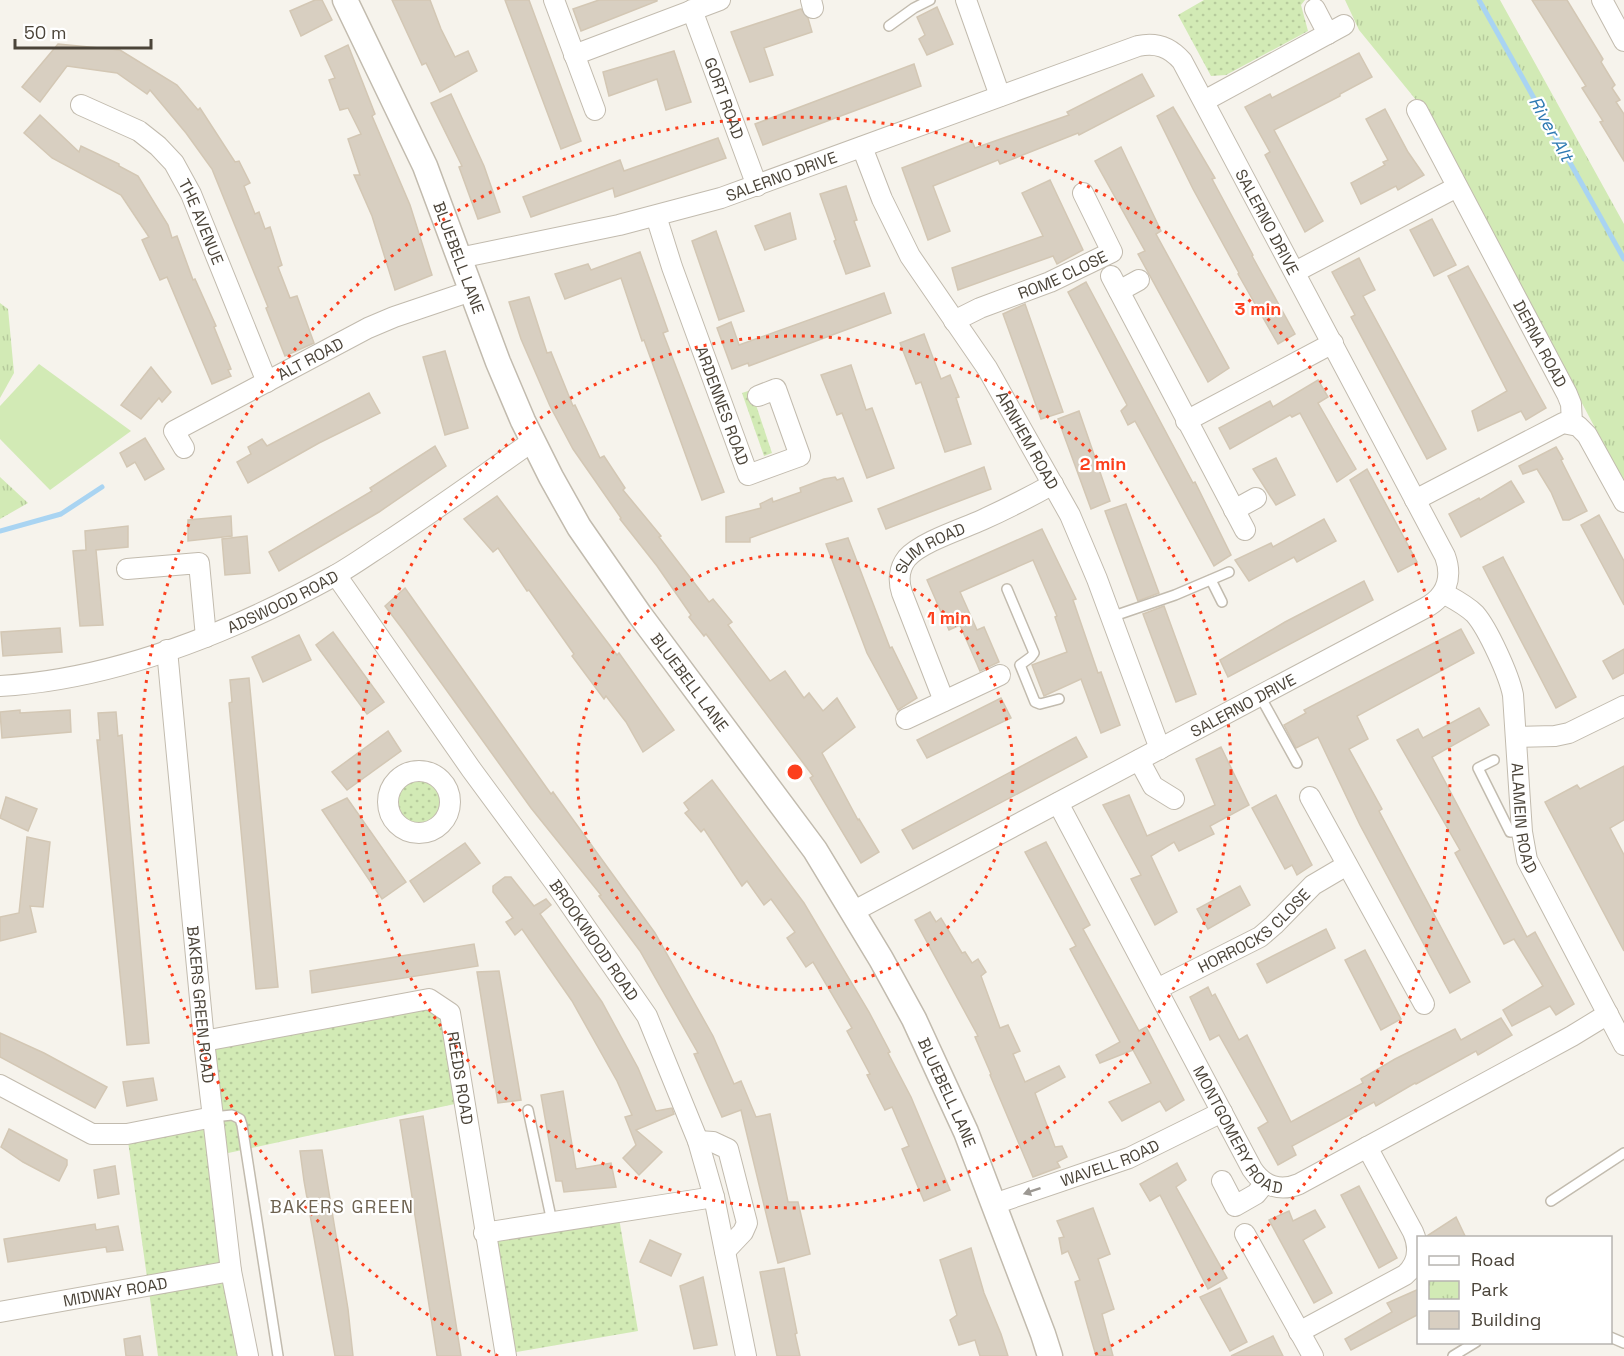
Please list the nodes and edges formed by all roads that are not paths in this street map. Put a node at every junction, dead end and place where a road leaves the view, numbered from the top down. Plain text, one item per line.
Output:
1 (345, 0) edge
2 (554, 0) edge
3 (720, 0) edge
4 (930, 0) edge
5 (966, 0) edge
6 (1602, 0) edge
7 (1315, 9) dead end
8 (692, 10) junction
9 (889, 26) dead end
10 (1621, 36) edge
11 (574, 55) junction
12 (1000, 96) junction
13 (1204, 101) junction
14 (81, 105) dead end
15 (595, 110) dead end
16 (1417, 110) dead end
17 (862, 147) junction
18 (757, 186) junction
19 (1457, 187) junction
20 (1083, 193) dead end
21 (656, 216) junction
22 (459, 258) junction
23 (1295, 272) junction
24 (1139, 280) dead end
25 (471, 291) junction
26 (954, 321) junction
27 (1333, 344) junction
28 (267, 382) junction
29 (775, 390) dead end
30 (1186, 421) junction
31 (1572, 423) junction
32 (532, 441) junction
33 (184, 448) dead end
34 (1053, 484) junction
35 (1256, 498) dead end
36 (1415, 500) junction
37 (1624, 502) edge
38 (1234, 510) junction
39 (1245, 530) dead end
40 (127, 569) dead end
41 (1229, 572) dead end
42 (336, 575) junction
43 (1210, 580) junction
44 (1007, 589) dead end
45 (1443, 593) junction
46 (1222, 602) dead end
47 (1111, 617) junction
48 (206, 637) junction
49 (167, 650) junction
50 (1020, 666) junction
51 (1000, 675) joint
52 (0, 686) edge
53 (1260, 696) junction
54 (1059, 699) dead end
55 (944, 701) junction
56 (1624, 706) edge
57 (906, 718) dead end
58 (1516, 737) junction
59 (1160, 748) junction
60 (1139, 760) junction
61 (1494, 760) dead end
62 (1298, 763) dead end
63 (471, 769) junction
64 (447, 789) dead end
65 (1310, 797) dead end
66 (1174, 799) dead end
67 (1058, 804) junction
68 (1522, 832) junction
69 (1347, 865) junction
70 (854, 911) junction
71 (1157, 989) junction
72 (1424, 1004) dead end
73 (1608, 1014) junction
74 (204, 1041) junction
75 (1624, 1045) edge
76 (0, 1085) edge
77 (528, 1110) dead end
78 (1222, 1113) junction
79 (213, 1117) junction
80 (698, 1141) junction
81 (1367, 1147) junction
82 (1624, 1153) edge
83 (1222, 1182) dead end
84 (1265, 1183) junction
85 (714, 1197) junction
86 (1551, 1202) dead end
87 (994, 1204) junction
88 (552, 1222) junction
89 (484, 1233) junction
90 (1245, 1234) dead end
91 (1417, 1247) edge
92 (725, 1251) junction
93 (1417, 1258) edge
94 (231, 1271) junction
95 (0, 1312) edge
96 (1299, 1332) junction
97 (1473, 1344) edge
98 (248, 1356) edge
99 (278, 1356) edge
100 (506, 1356) edge
101 (746, 1356) edge
102 (1050, 1356) edge
103 (1313, 1356) edge
104 (1453, 1356) edge

1 - 22 street, BLUEBELL LANE
2 - 11 street
3 - 8 street
4 - 9 lane
5 - 12 street
6 - 10 street
7 - 13 street
8 - 11 street
8 - 18 street, GORT ROAD
11 - 15 street
12 - 13 street, SALERNO DRIVE
12 - 17 street, SALERNO DRIVE
13 - 23 street, SALERNO DRIVE
14 - 28 street, THE AVENUE
16 - 19 street, DERNA ROAD
17 - 18 street, SALERNO DRIVE
17 - 26 street, ARNHEM ROAD
18 - 21 street, SALERNO DRIVE
19 - 23 street
19 - 31 street, DERNA ROAD
20 - 26 street, ROME CLOSE
21 - 22 street, SALERNO DRIVE
21 - 29 street, ARDENNES ROAD
22 - 25 street, BLUEBELL LANE
23 - 27 street, SALERNO DRIVE
24 - 30 street
25 - 28 street, ALT ROAD
25 - 32 street, BLUEBELL LANE
26 - 34 street, ARNHEM ROAD
27 - 30 street
27 - 36 street, SALERNO DRIVE
28 - 33 street, ALT ROAD
30 - 38 street
31 - 36 street
31 - 37 street
32 - 42 street, ADSWOOD ROAD
32 - 70 street, BLUEBELL LANE
34 - 47 street, ARNHEM ROAD
34 - 55 street, SLIM ROAD
35 - 38 street
36 - 45 street, SALERNO DRIVE
38 - 39 street
40 - 48 street
41 - 43 lane
42 - 48 street, ADSWOOD ROAD
42 - 63 street, BROOKWOOD ROAD
43 - 46 lane
43 - 47 lane
44 - 50 lane
45 - 53 street, SALERNO DRIVE
45 - 58 street, ALAMEIN ROAD
47 - 59 street, ARNHEM ROAD
48 - 49 street, ADSWOOD ROAD
49 - 52 street, ADSWOOD ROAD
49 - 74 street, BAKERS GREEN ROAD
50 - 51 lane
50 - 54 lane
51 - 55 street
53 - 59 street, SALERNO DRIVE
53 - 62 lane
55 - 57 street
56 - 58 street
58 - 68 street, ALAMEIN ROAD
59 - 60 street, SALERNO DRIVE
60 - 66 street
60 - 67 street, SALERNO DRIVE
61 - 68 lane
63 - 64 street
63 - 80 street, BROOKWOOD ROAD
65 - 69 street
67 - 70 street, SALERNO DRIVE
67 - 71 street, MONTGOMERY ROAD
68 - 73 street, ALAMEIN ROAD
69 - 71 street, HORROCKS CLOSE
69 - 72 street
70 - 87 street, BLUEBELL LANE
71 - 78 street, MONTGOMERY ROAD
73 - 75 street, ALAMEIN ROAD
73 - 81 street, MONTGOMERY ROAD
74 - 79 street, BAKERS GREEN ROAD
74 - 89 street, REEDS ROAD
76 - 79 street
77 - 88 lane
78 - 84 street, MONTGOMERY ROAD
78 -> 87 street, WAVELL ROAD
79 - 94 street, BAKERS GREEN ROAD
79 - 99 lane
80 - 85 street, BROOKWOOD ROAD
80 - 92 street
81 - 84 street, MONTGOMERY ROAD
81 - 91 street
82 - 86 lane
83 - 84 street
85 - 88 street
85 - 92 street, BROOKWOOD ROAD
87 - 102 street, BLUEBELL LANE
88 - 89 street
89 - 100 street, REEDS ROAD
90 - 96 street
92 - 101 street, BROOKWOOD ROAD
93 - 96 street
94 - 95 street, MIDWAY ROAD
94 - 98 street, BAKERS GREEN ROAD
96 - 103 street
97 - 104 lane

